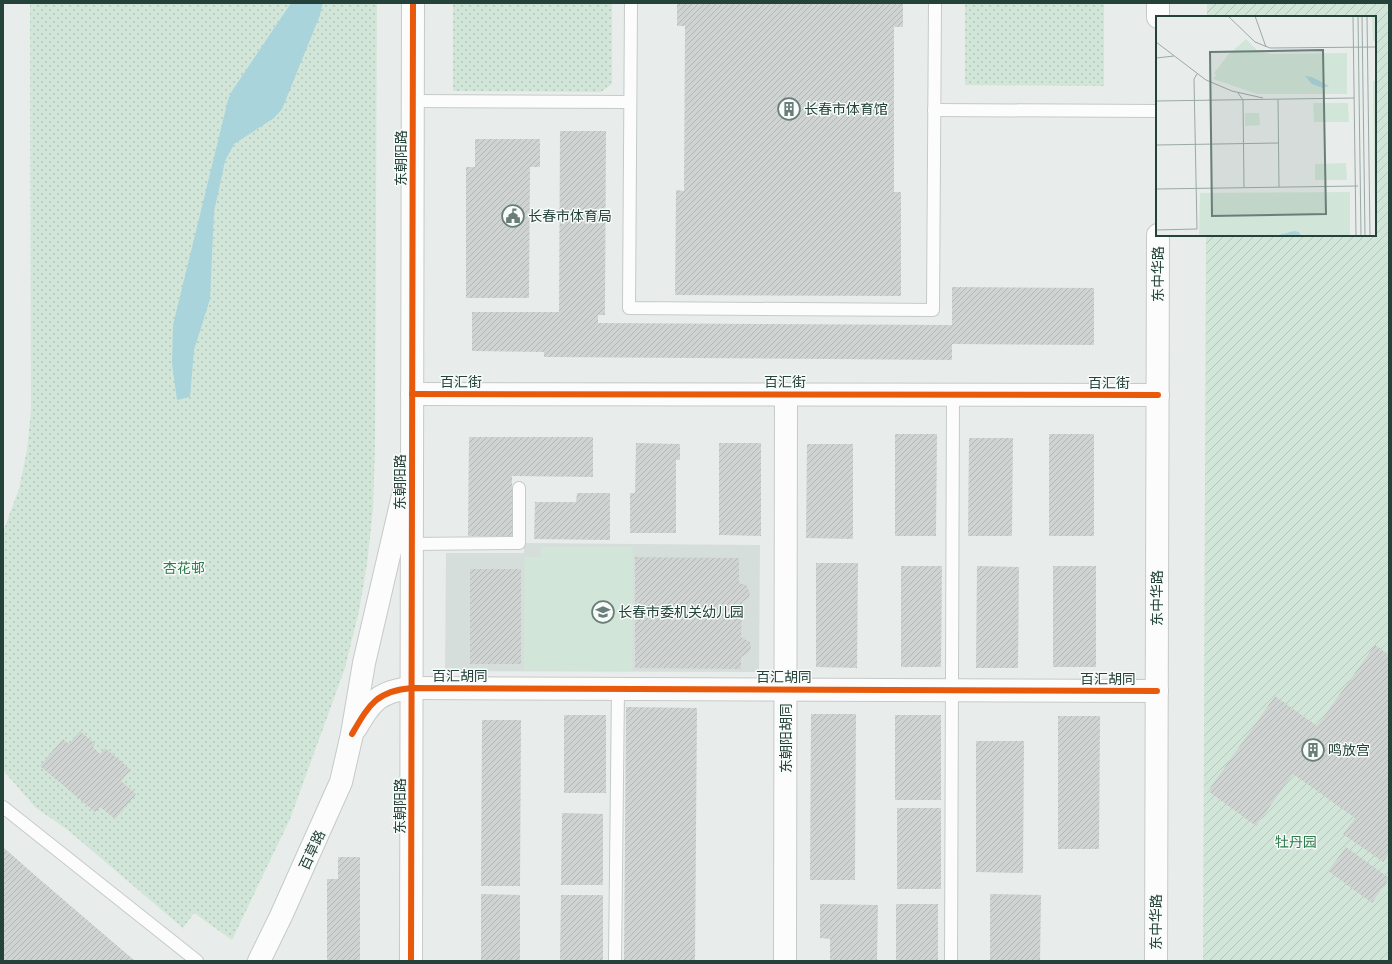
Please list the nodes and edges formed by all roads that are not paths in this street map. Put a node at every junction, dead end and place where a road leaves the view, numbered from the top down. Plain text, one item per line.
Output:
1 (413, 3) edge
2 (631, 3) edge
3 (934, 3) edge
4 (1158, 3) edge
5 (1158, 16) edge
6 (413, 101) junction
7 (630, 102) junction
8 (934, 110) junction
9 (1156, 111) edge
10 (1158, 236) edge
11 (412, 394) junction
12 (786, 394) junction
13 (954, 394) junction
14 (1158, 395) junction
15 (412, 454) junction
16 (519, 488) dead end
17 (412, 544) junction
18 (412, 688) junction
19 (618, 689) junction
20 (786, 689) junction
21 (952, 690) junction
22 (1157, 691) junction
23 (352, 734) junction
24 (3, 807) edge
25 (194, 960) edge
26 (259, 961) edge
27 (411, 961) edge
28 (615, 961) edge
29 (785, 961) edge
30 (951, 961) edge
31 (1156, 961) edge

1 - 6 street, 东朝阳路
2 - 7 lane
3 - 8 lane
4 - 5 street
6 - 7 lane
6 - 11 street, 东朝阳路
7 - 8 lane
8 - 9 lane
10 - 14 street, 东中华路
11 - 12 street, 百汇街
11 - 15 street, 东朝阳路
12 - 13 street, 百汇街
12 - 20 street, 东朝阳胡同
13 - 14 street, 百汇街
13 - 21 lane
14 - 22 street, 东中华路
15 - 17 street, 东朝阳路
15 - 23 street
16 - 17 lane
17 - 18 street, 东朝阳路
18 - 19 street, 百汇胡同
18 - 23 street, 百汇胡同
18 - 27 street, 东朝阳路
19 - 20 street, 百汇胡同
19 - 28 lane
20 - 21 street, 百汇胡同
20 - 29 street, 东朝阳胡同
21 - 22 street, 百汇胡同
21 - 30 lane
22 - 31 street, 东中华路
23 - 26 street, 百草路
24 - 25 lane

